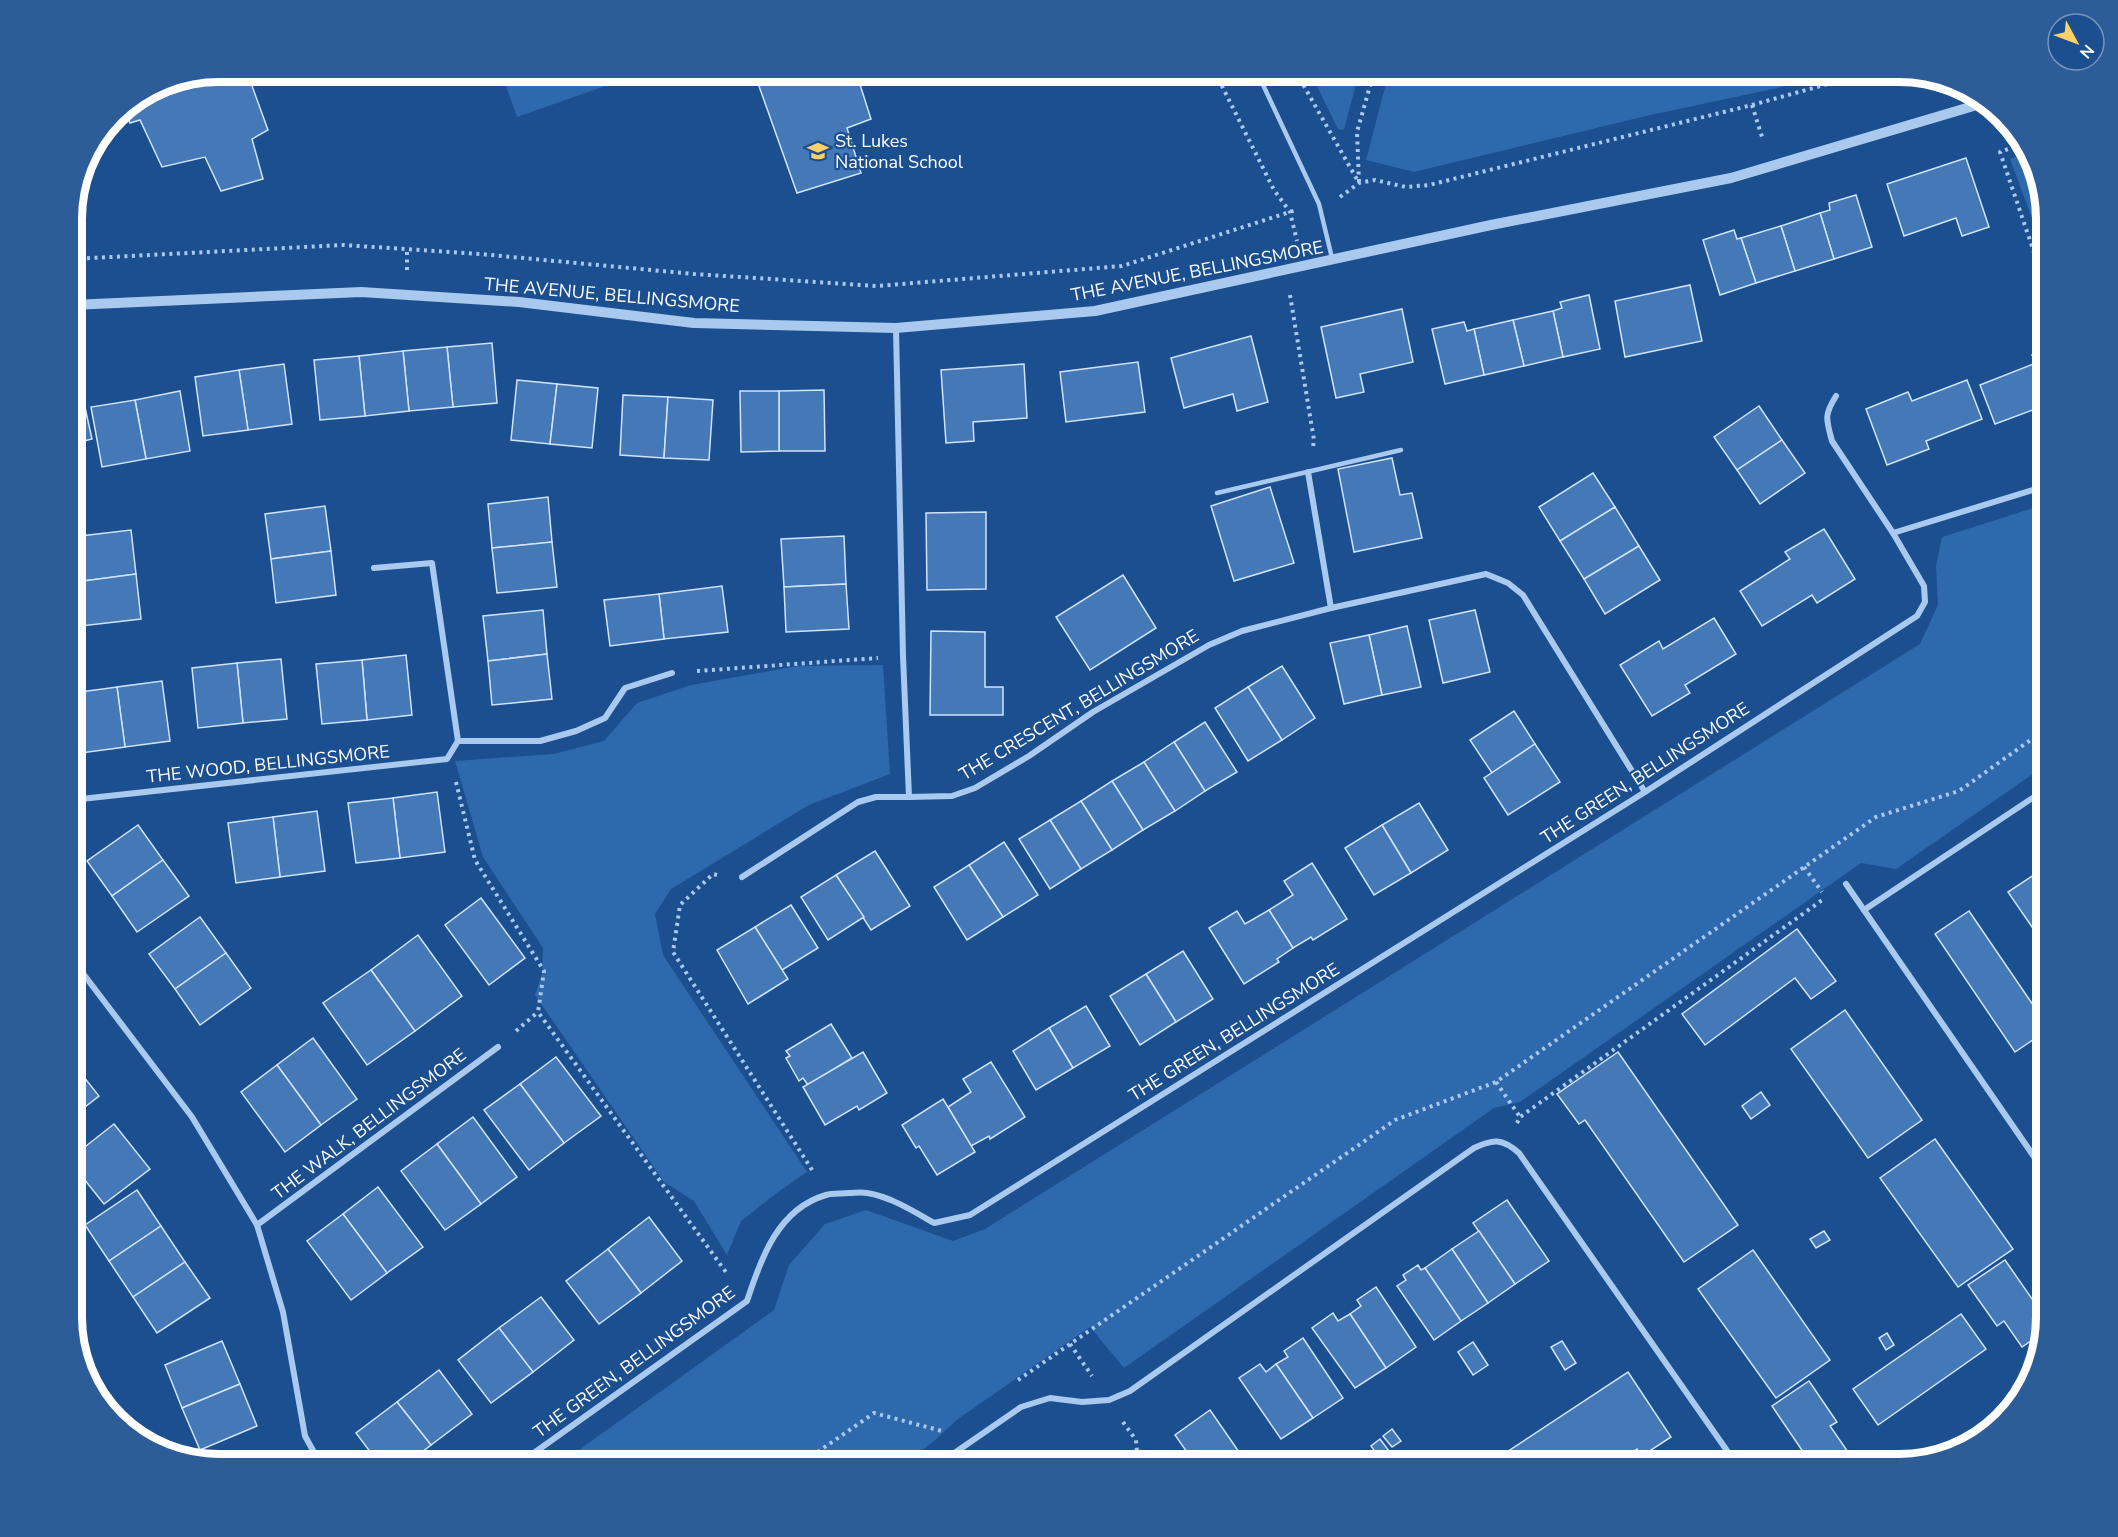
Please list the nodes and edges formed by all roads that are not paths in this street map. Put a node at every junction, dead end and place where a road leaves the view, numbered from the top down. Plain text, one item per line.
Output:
1 (1262, 83) edge
2 (1974, 106) edge
3 (1333, 260) junction
4 (83, 305) edge
5 (896, 328) junction
6 (1836, 396) dead end
7 (1401, 450) dead end
8 (1308, 472) junction
9 (2036, 489) edge
10 (1217, 493) dead end
11 (1893, 533) junction
12 (374, 568) dead end
13 (1331, 608) junction
14 (672, 673) road end
15 (458, 741) junction
16 (1645, 792) junction
17 (2036, 796) edge
18 (909, 797) junction
19 (83, 799) edge
20 (742, 877) road end
21 (1846, 884) road end
22 (1864, 910) junction
23 (83, 973) edge
24 (498, 1047) dead end
25 (2036, 1159) edge
26 (257, 1225) junction
27 (315, 1454) edge
28 (532, 1454) edge
29 (953, 1454) edge
30 (1729, 1454) edge

1 - 3 lane
2 - 3 street, THE AVENUE, BELLINGSMORE
3 - 5 street, THE AVENUE, BELLINGSMORE
4 - 5 street, THE AVENUE, BELLINGSMORE
5 - 18 street
6 - 11 street, THE GREEN, BELLINGSMORE
7 - 8 lane
8 - 10 lane
8 - 13 street
9 - 11 street
11 - 16 street, THE GREEN, BELLINGSMORE
12 - 15 street
13 - 16 street, THE CRESCENT, BELLINGSMORE
13 - 18 street, THE CRESCENT, BELLINGSMORE
14 - 15 street
15 - 19 street, THE WOOD, BELLINGSMORE
16 - 28 street, THE GREEN, BELLINGSMORE
17 - 22 street
18 - 20 street, THE CRESCENT, BELLINGSMORE
21 - 22 street
22 - 25 street
23 - 26 street
24 - 26 street, THE WALK, BELLINGSMORE
26 - 27 street
29 - 30 street

